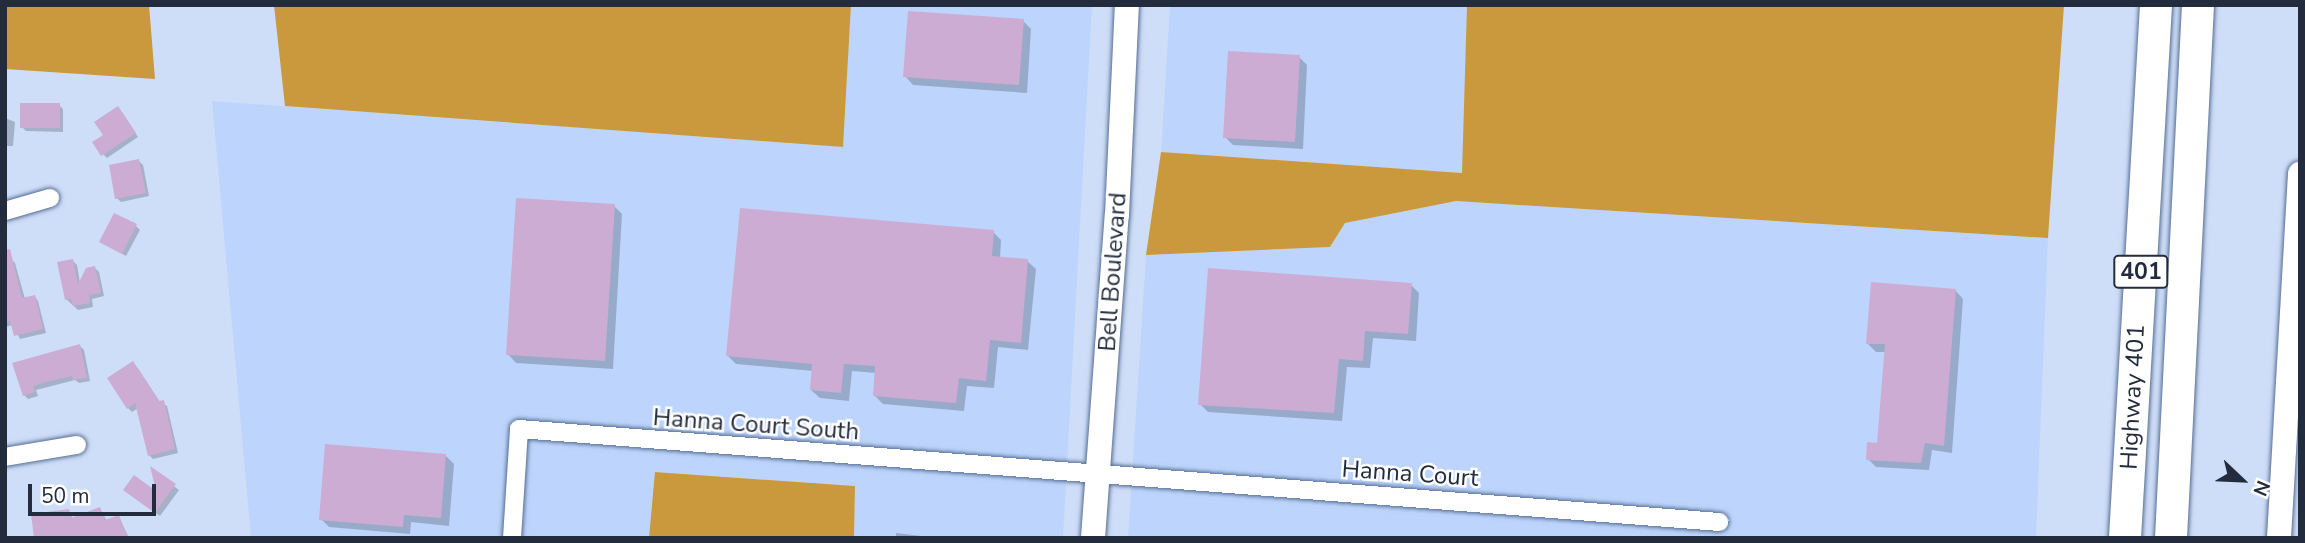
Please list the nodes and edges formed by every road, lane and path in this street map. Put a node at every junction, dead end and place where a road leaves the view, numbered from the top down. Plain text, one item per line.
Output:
1 (1127, 5) edge
2 (2156, 5) edge
3 (2198, 5) edge
4 (2300, 174) edge
5 (50, 198) dead end
6 (5, 211) edge
7 (77, 445) dead end
8 (5, 457) edge
9 (1098, 476) junction
10 (1719, 522) dead end
11 (512, 538) edge
12 (1093, 538) edge
13 (2125, 538) edge
14 (2171, 538) edge
15 (2279, 538) edge

1 - 9 main road, Bell Boulevard
2 - 13 highway, Highway 401 / 401
3 - 14 highway, Highway 401 / 401
4 - 15 main road
5 - 6 street
7 - 8 street
9 - 10 street, Hanna Court
9 - 11 street, Hanna Court South
9 - 12 main road, Bell Boulevard

